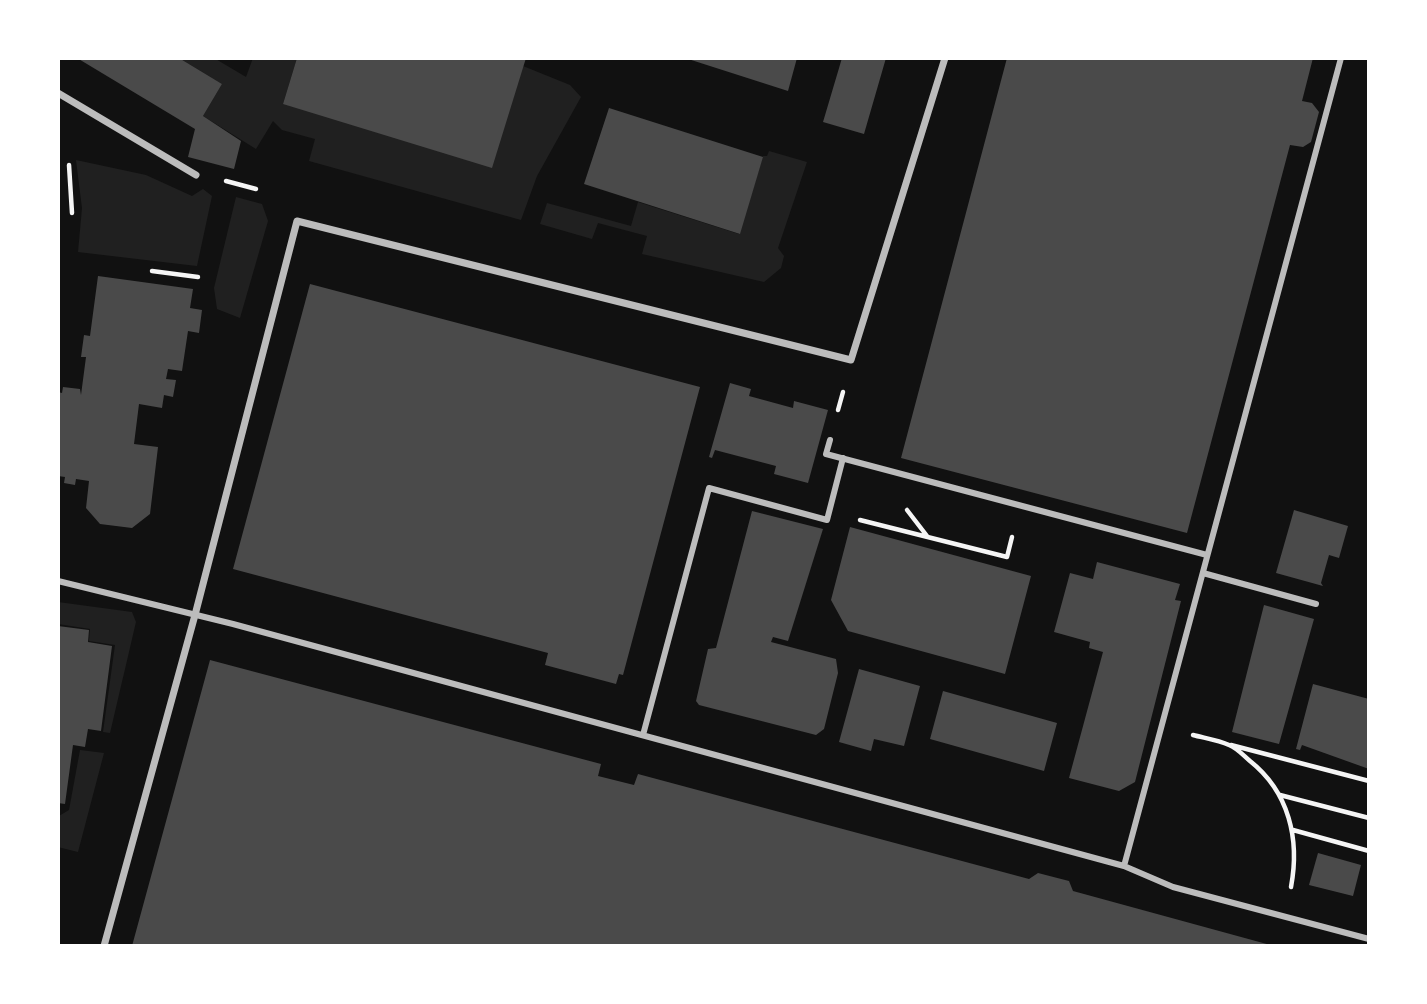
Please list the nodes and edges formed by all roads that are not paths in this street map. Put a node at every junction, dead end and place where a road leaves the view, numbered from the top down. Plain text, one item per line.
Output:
1 (945, 58) edge
2 (1341, 58) edge
3 (58, 93) edge
4 (196, 175) dead end
5 (830, 440) dead end
6 (843, 458) junction
7 (1208, 555) junction
8 (1203, 573) junction
9 (58, 581) edge
10 (1316, 604) dead end
11 (195, 615) junction
12 (643, 735) junction
13 (1124, 866) junction
14 (1369, 940) edge
15 (104, 946) edge

1 - 11 street
2 - 7 street
3 - 4 street
5 - 6 street
6 - 7 street
6 - 12 street
7 - 8 street
8 - 10 street
8 - 13 street
9 - 11 street
11 - 12 street
11 - 15 street
12 - 13 street
13 - 14 street

